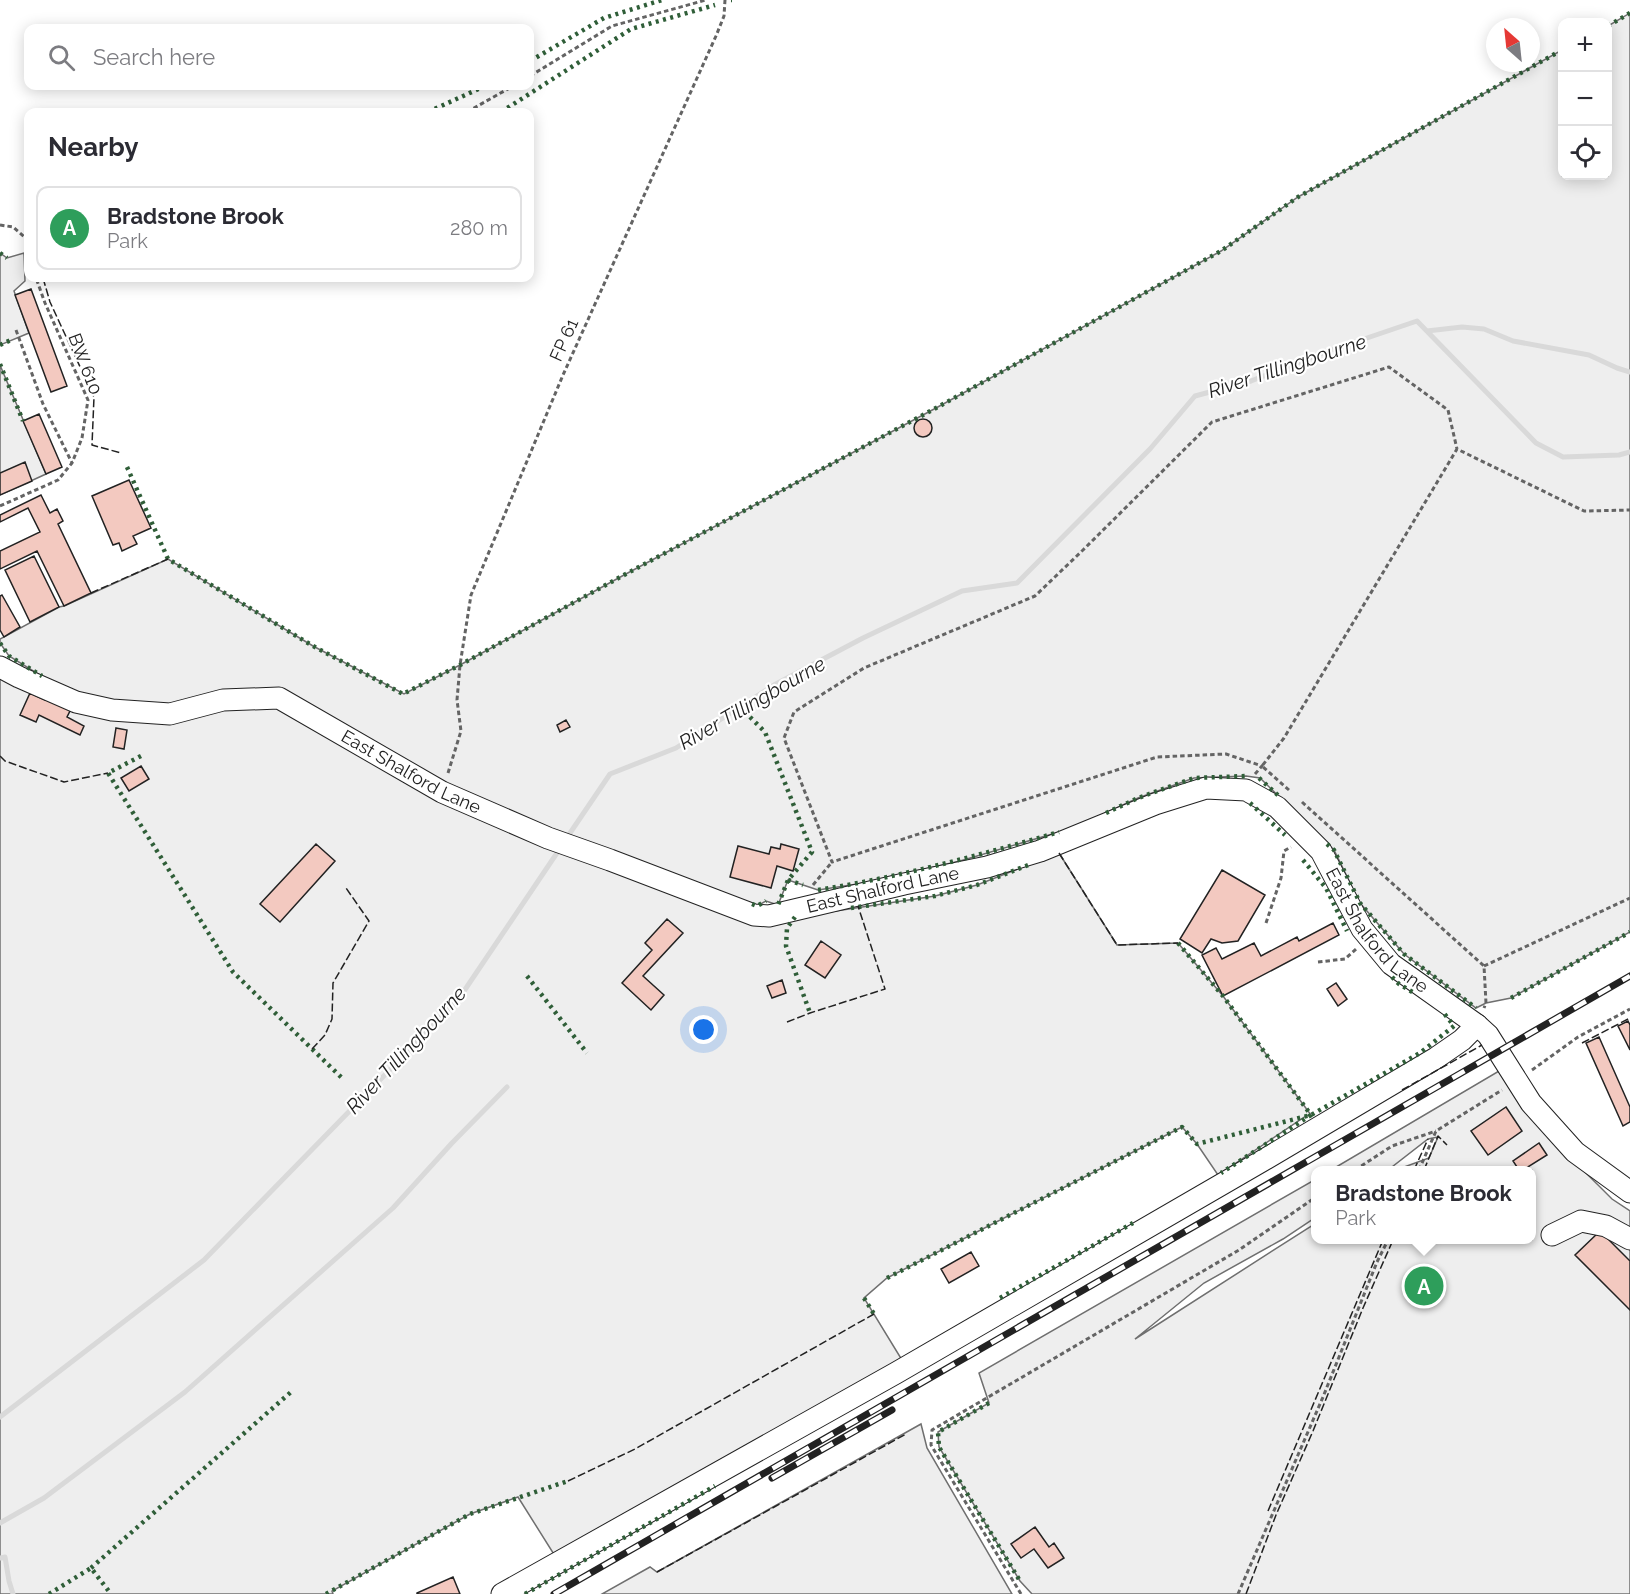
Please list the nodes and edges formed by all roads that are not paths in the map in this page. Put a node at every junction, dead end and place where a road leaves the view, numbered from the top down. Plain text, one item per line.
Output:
1 (0, 667) edge
2 (1477, 1025) junction
3 (1630, 1192) edge
4 (1552, 1235) dead end
5 (1630, 1239) edge
6 (502, 1594) edge

1 - 2 street, East Shalford Lane
2 - 3 street, East Shalford Lane
2 - 6 street
4 - 5 street

